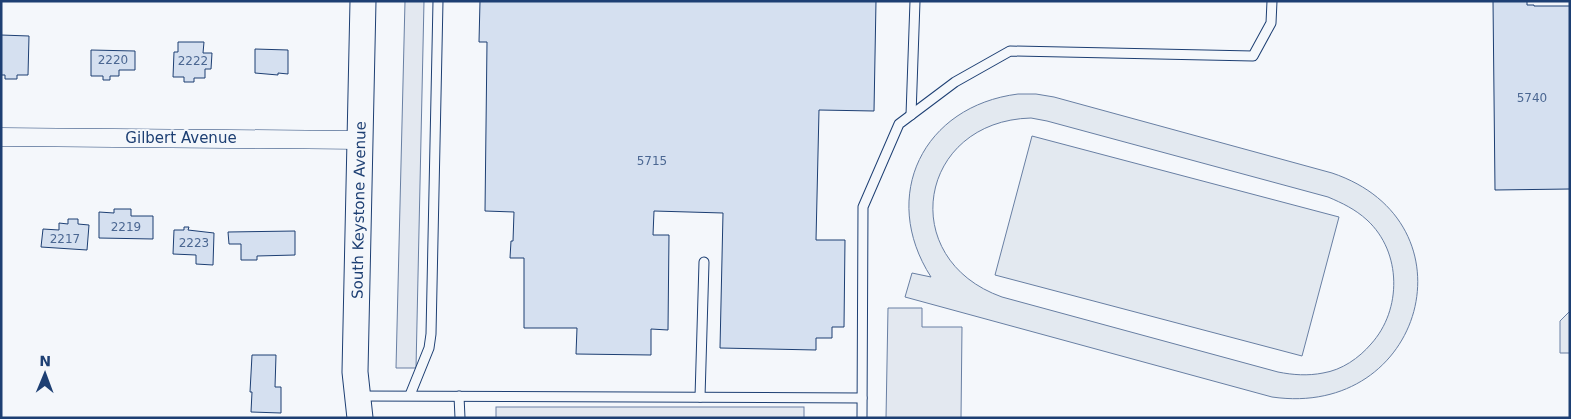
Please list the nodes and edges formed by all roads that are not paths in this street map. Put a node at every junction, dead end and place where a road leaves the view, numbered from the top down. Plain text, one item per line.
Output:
1 (363, 1) edge
2 (438, 1) edge
3 (915, 1) edge
4 (1272, 1) edge
5 (911, 115) junction
6 (1, 137) edge
7 (360, 140) junction
8 (704, 262) dead end
9 (410, 395) junction
10 (459, 396) junction
11 (700, 397) junction
12 (862, 398) junction
13 (359, 407) edge
14 (460, 418) edge
15 (862, 418) edge

1 - 7 main road, South Keystone Avenue
2 - 9 lane
3 - 5 lane
4 - 5 lane
5 - 12 lane
6 - 7 street, Gilbert Avenue
7 - 13 main road, South Keystone Avenue
8 - 11 lane
9 - 10 lane
9 - 13 lane
10 - 11 lane
10 - 14 lane
11 - 12 lane
12 - 15 lane

